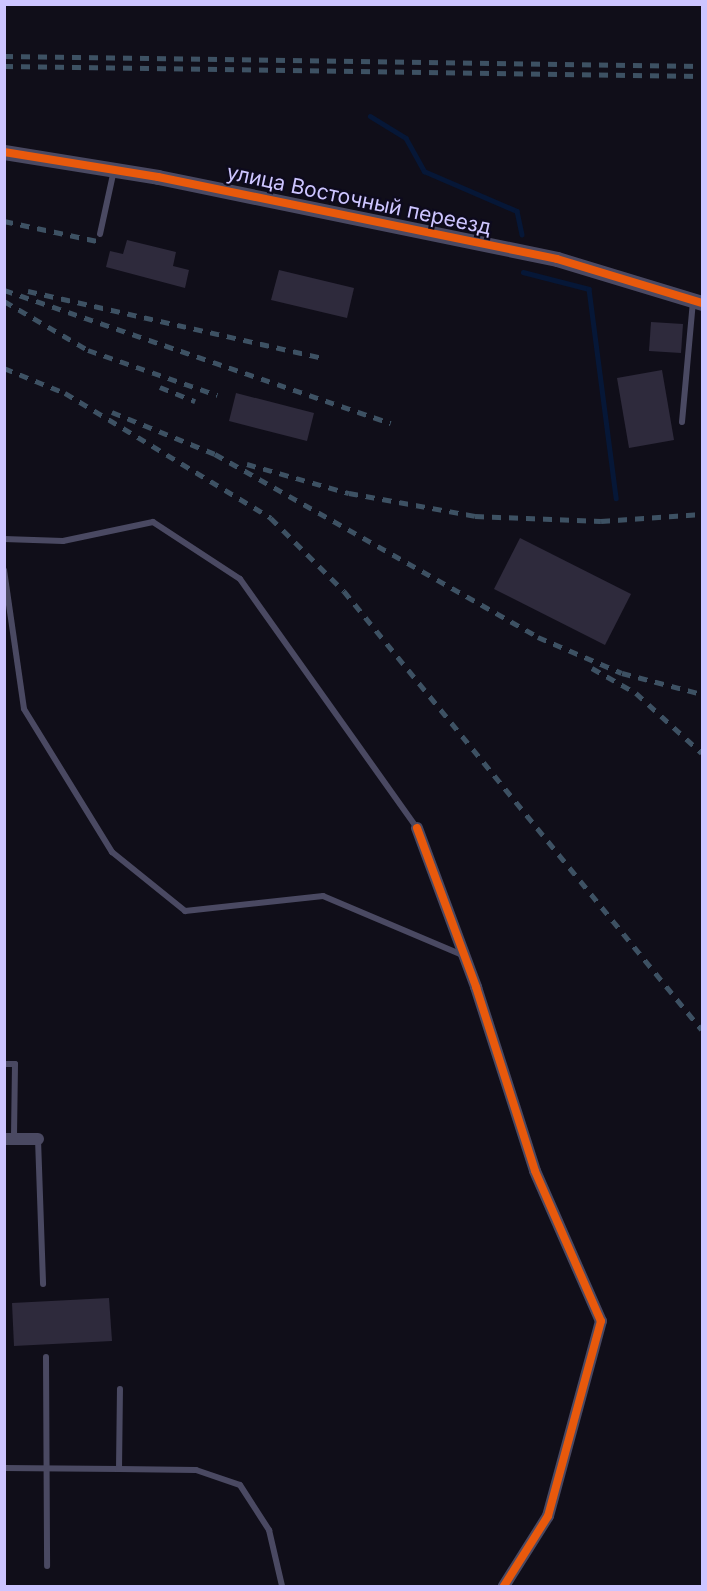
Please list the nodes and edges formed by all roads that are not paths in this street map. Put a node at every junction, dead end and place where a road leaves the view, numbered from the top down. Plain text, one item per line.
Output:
1 (4, 152) edge
2 (114, 169) junction
3 (100, 234) dead end
4 (698, 302) edge
5 (682, 422) dead end
6 (4, 539) edge
7 (4, 570) edge
8 (417, 828) joint
9 (465, 956) junction
10 (4, 1064) edge
11 (9, 1139) edge
12 (38, 1139) joint
13 (44, 1284) dead end
14 (46, 1357) dead end
15 (120, 1389) dead end
16 (4, 1468) edge
17 (46, 1469) junction
18 (119, 1469) junction
19 (47, 1566) dead end
20 (282, 1587) edge
21 (504, 1587) edge

1 - 2 street, улица Восточный переезд
2 - 3 lane
2 - 4 street, улица Восточный переезд
4 - 5 lane
6 - 8 lane
7 - 9 lane
8 - 9 street
9 - 21 street
10 - 11 lane
11 - 12 street
12 - 13 lane
14 - 17 lane
15 - 18 lane
16 - 17 lane
17 - 18 lane
17 - 19 lane
18 - 20 lane

